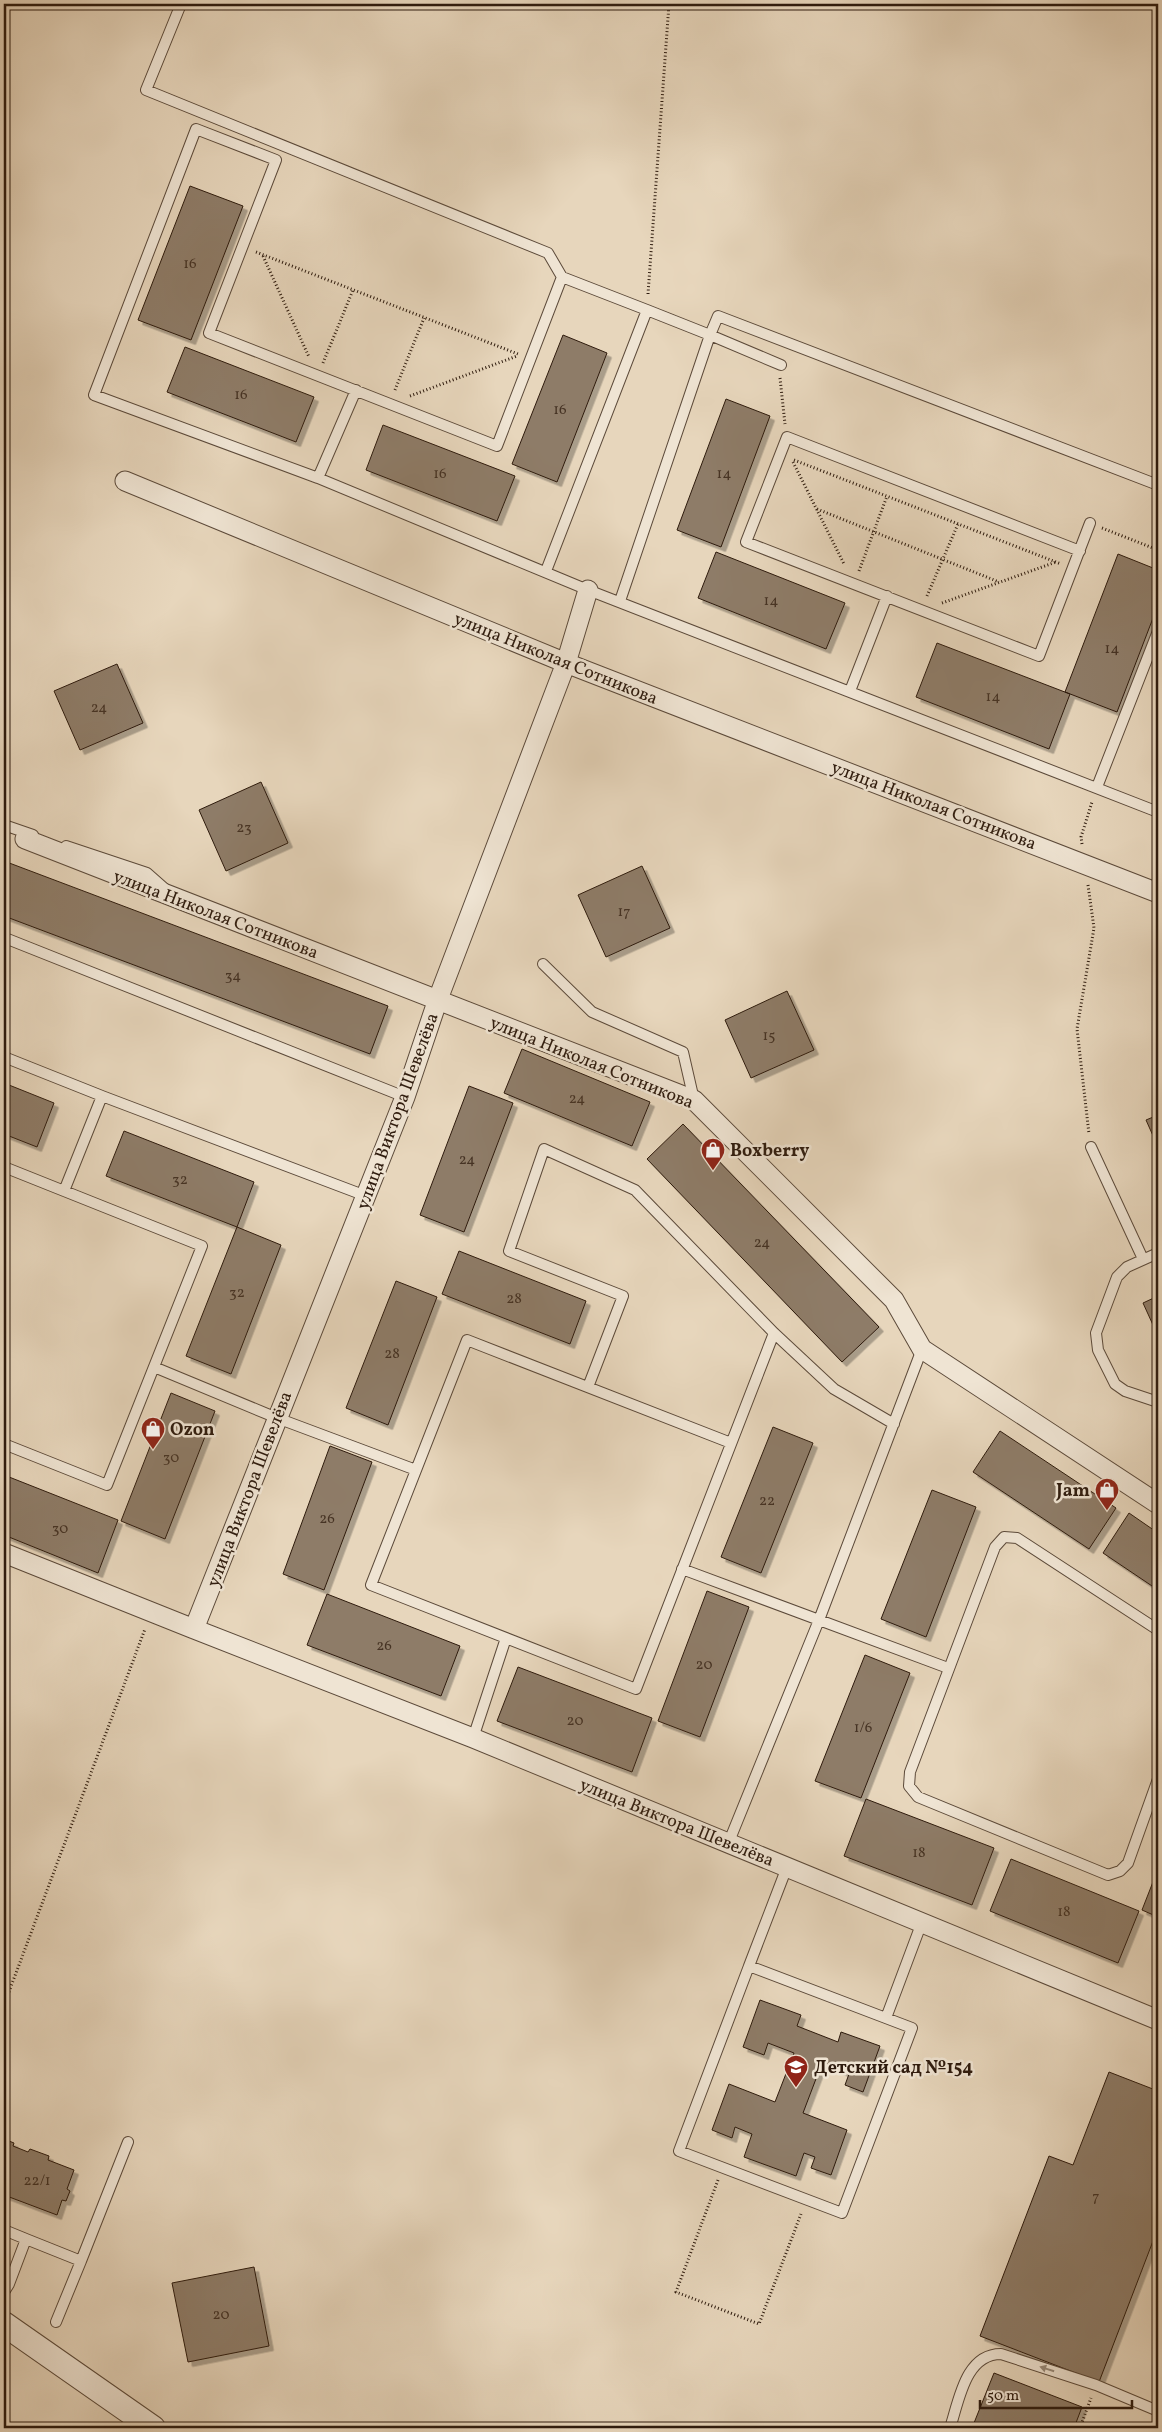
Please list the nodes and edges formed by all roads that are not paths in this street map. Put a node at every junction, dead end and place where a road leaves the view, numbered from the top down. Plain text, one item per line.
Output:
1 (181, 4) edge
2 (562, 277) junction
3 (647, 310) junction
4 (710, 336) junction
5 (781, 365) road end
6 (356, 390) junction
7 (318, 478) junction
8 (125, 481) dead end
9 (1158, 485) edge
10 (1090, 523) road end
11 (1080, 551) junction
12 (546, 571) junction
13 (588, 590) junction
14 (887, 596) junction
15 (620, 601) junction
16 (1158, 631) edge
17 (566, 663) junction
18 (850, 691) junction
19 (1097, 787) junction
20 (1158, 810) edge
21 (4, 825) edge
22 (26, 839) dead end
23 (1158, 892) edge
24 (178, 900) junction
25 (4, 940) edge
26 (543, 964) dead end
27 (438, 999) junction
28 (4, 1057) edge
29 (102, 1096) junction
30 (405, 1097) junction
31 (694, 1100) junction
32 (1091, 1147) road end
33 (4, 1167) edge
34 (64, 1191) junction
35 (366, 1196) junction
36 (1158, 1252) edge
37 (1143, 1259) junction
38 (774, 1333) junction
39 (922, 1349) junction
40 (154, 1367) junction
41 (588, 1387) junction
42 (1158, 1402) edge
43 (276, 1418) junction
44 (894, 1424) junction
45 (731, 1443) junction
46 (4, 1444) edge
47 (416, 1470) junction
48 (1158, 1504) edge
49 (4, 1553) edge
50 (682, 1569) junction
51 (819, 1620) junction
52 (194, 1629) junction
53 (1158, 1630) edge
54 (506, 1638) junction
55 (948, 1668) junction
56 (472, 1738) junction
57 (1158, 1779) edge
58 (728, 1844) junction
59 (787, 1867) junction
60 (922, 1922) junction
61 (749, 1966) junction
62 (886, 2018) junction
63 (1158, 2020) edge
64 (128, 2142) dead end
65 (4, 2230) edge
66 (26, 2239) junction
67 (80, 2261) junction
68 (4, 2292) edge
69 (56, 2322) dead end
70 (4, 2324) edge
71 (1158, 2410) edge
72 (153, 2428) edge
73 (950, 2428) edge

1 - 2 lane
2 - 3 lane
2 - 6 lane
3 - 4 lane
3 - 12 lane
4 - 5 lane
4 - 9 lane
4 - 15 lane
6 - 7 lane
6 - 7 lane
7 - 12 lane
8 - 17 street, улица Николая Сотникова
10 - 11 lane
11 - 14 lane
11 - 14 lane
12 - 13 lane
13 - 15 lane
13 - 17 street, улица Виктора Шевелёва
14 - 18 lane
15 - 18 lane
16 - 19 lane
17 - 23 street, улица Николая Сотникова
17 - 27 street, улица Виктора Шевелёва
18 - 19 lane
19 - 20 lane
21 - 24 lane
22 - 24 street, улица Николая Сотникова
24 - 27 street, улица Николая Сотникова
25 - 30 lane
26 - 31 lane
27 - 30 street, улица Виктора Шевелёва
27 - 31 street, улица Николая Сотникова
28 - 29 lane
29 - 34 lane
29 - 35 lane
30 - 35 street, улица Виктора Шевелёва
31 - 39 street, улица Николая Сотникова
32 - 37 lane
33 - 34 lane
34 - 40 lane
35 - 43 street, улица Виктора Шевелёва
36 - 37 lane
37 - 42 lane
38 - 41 lane
38 - 44 lane
38 - 45 lane
39 - 44 lane
39 - 48 street, улица Николая Сотникова
40 - 43 lane
40 - 46 lane
41 - 45 lane
41 - 47 lane
43 - 47 lane
43 - 52 street, улица Виктора Шевелёва
44 - 51 lane
45 - 50 lane
47 - 54 lane
49 - 52 street, улица Виктора Шевелёва
50 - 51 lane
50 - 54 lane
51 - 55 lane
51 - 58 lane
52 - 56 street, улица Виктора Шевелёва
53 - 55 lane
54 - 56 lane
55 - 57 lane
56 - 58 street, улица Виктора Шевелёва
58 - 59 street, улица Виктора Шевелёва
59 - 60 street, улица Виктора Шевелёва
59 - 61 lane
60 - 62 lane
60 - 63 street, улица Виктора Шевелёва
61 - 62 lane
61 - 62 lane
64 - 67 lane
65 - 66 lane
66 - 67 lane
66 - 68 lane
67 - 69 lane
70 - 72 street
71 -> 73 lane

